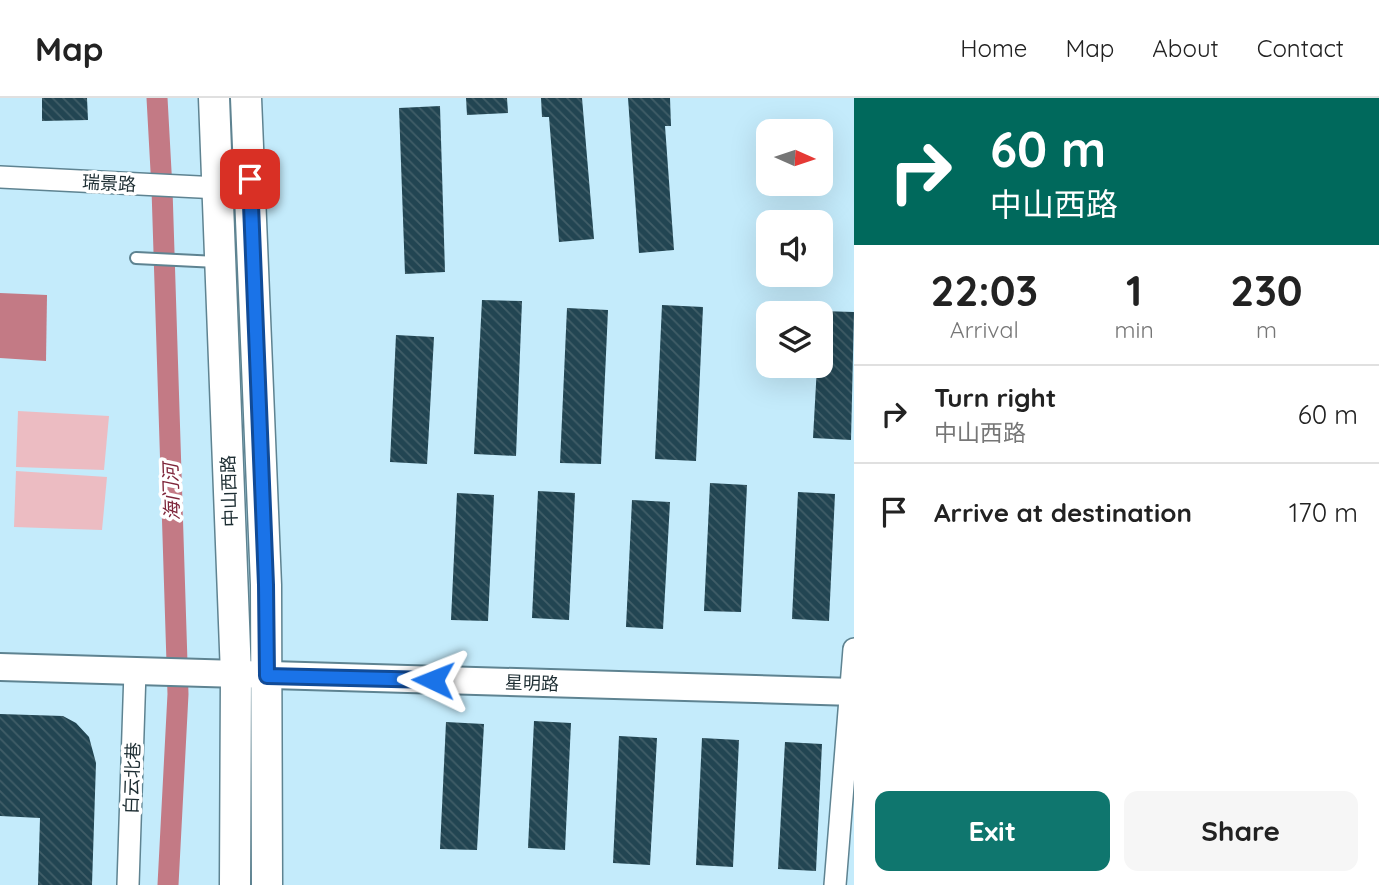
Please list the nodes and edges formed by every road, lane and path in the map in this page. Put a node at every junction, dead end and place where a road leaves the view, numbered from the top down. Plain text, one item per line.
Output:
1 (214, 98) edge
2 (246, 98) edge
3 (0, 177) edge
4 (206, 188) junction
5 (136, 258) dead end
6 (207, 262) junction
7 (854, 649) edge
8 (0, 667) edge
9 (135, 671) junction
10 (228, 675) junction
11 (267, 676) junction
12 (852, 692) edge
13 (128, 885) edge
14 (235, 885) edge
15 (267, 885) edge
16 (835, 885) edge

1 - 4 main road, 中山西路
2 - 11 main road, 中山西路
3 - 4 street, 瑞景路
4 - 6 main road, 中山西路
5 - 6 lane
6 - 10 main road, 中山西路
7 - 12 street
8 - 9 street, 星明路
9 - 10 street, 星明路
9 - 13 street, 白云北巷
10 - 11 street, 星明路
10 - 14 main road, 中山西路
11 - 12 street, 星明路
11 - 15 main road, 中山西路
12 - 16 street

